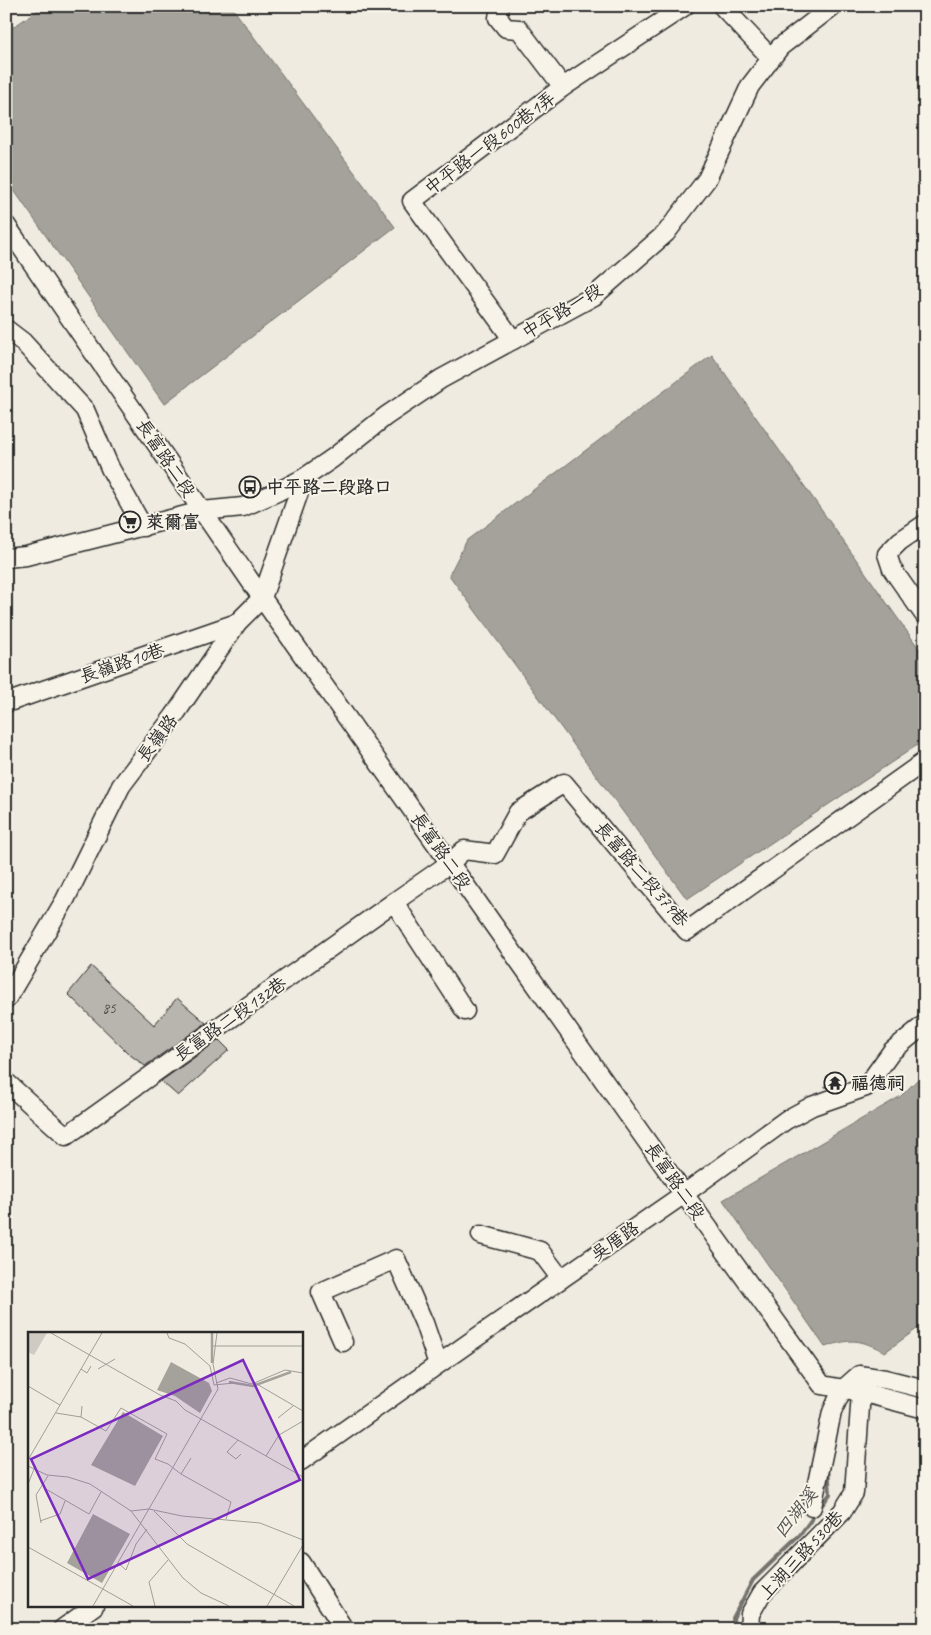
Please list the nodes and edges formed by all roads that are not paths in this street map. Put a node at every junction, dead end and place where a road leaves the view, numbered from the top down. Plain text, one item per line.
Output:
1 (500, 6) edge
2 (685, 6) edge
3 (722, 6) edge
4 (833, 6) edge
5 (771, 58) junction
6 (562, 87) junction
7 (9, 235) edge
8 (6, 329) edge
9 (513, 340) junction
10 (304, 478) junction
11 (202, 511) junction
12 (925, 524) edge
13 (143, 527) junction
14 (6, 558) edge
15 (262, 598) junction
16 (925, 616) edge
17 (237, 623) junction
18 (6, 703) edge
19 (925, 761) edge
20 (450, 863) junction
21 (394, 902) junction
22 (6, 1000) edge
23 (465, 1011) dead end
24 (925, 1024) edge
25 (6, 1082) edge
26 (684, 1194) junction
27 (481, 1235) dead end
28 (560, 1279) junction
29 (343, 1342) dead end
30 (438, 1364) junction
31 (925, 1389) edge
32 (842, 1390) junction
33 (861, 1392) junction
34 (925, 1409) edge
35 (302, 1460) edge
36 (812, 1507) dead end
37 (302, 1564) edge
38 (91, 1608) edge
39 (62, 1629) edge
40 (344, 1629) edge
41 (749, 1629) edge

1 - 6 street
2 - 6 street, 中平路一段600巷1弄
3 - 5 street
4 - 5 street, 中平路一段
5 - 9 street, 中平路一段
6 - 9 street, 中平路一段600巷1弄
7 - 11 street, 長富路二段
8 - 13 street
9 - 10 street, 中平路一段
10 - 11 street, 中平路一段
10 - 15 street, 長嶺路
11 - 13 street, 中平路一段
11 - 15 street, 長富路二段
12 - 16 street
13 - 14 street, 中平路一段
15 - 17 street, 長嶺路
15 - 20 street, 長富路二段
17 - 18 street, 長嶺路10巷
17 - 22 street, 長嶺路
19 - 20 street, 長富路二段379巷
20 - 21 street, 長富路二段132巷
20 - 26 street, 長富路二段
21 - 23 street
21 - 25 street, 長富路二段132巷
24 - 26 street, 吳厝路
26 - 28 street, 吳厝路
26 - 32 street, 長富路二段
27 - 28 street
28 - 30 street, 吳厝路
29 - 30 street
30 - 35 street, 吳厝路
31 - 32 street
32 - 33 street, 長富路二段
32 - 36 street
33 - 34 street, 長富路二段
33 - 41 street, 上湖三路530巷
37 - 40 street
38 - 39 street

